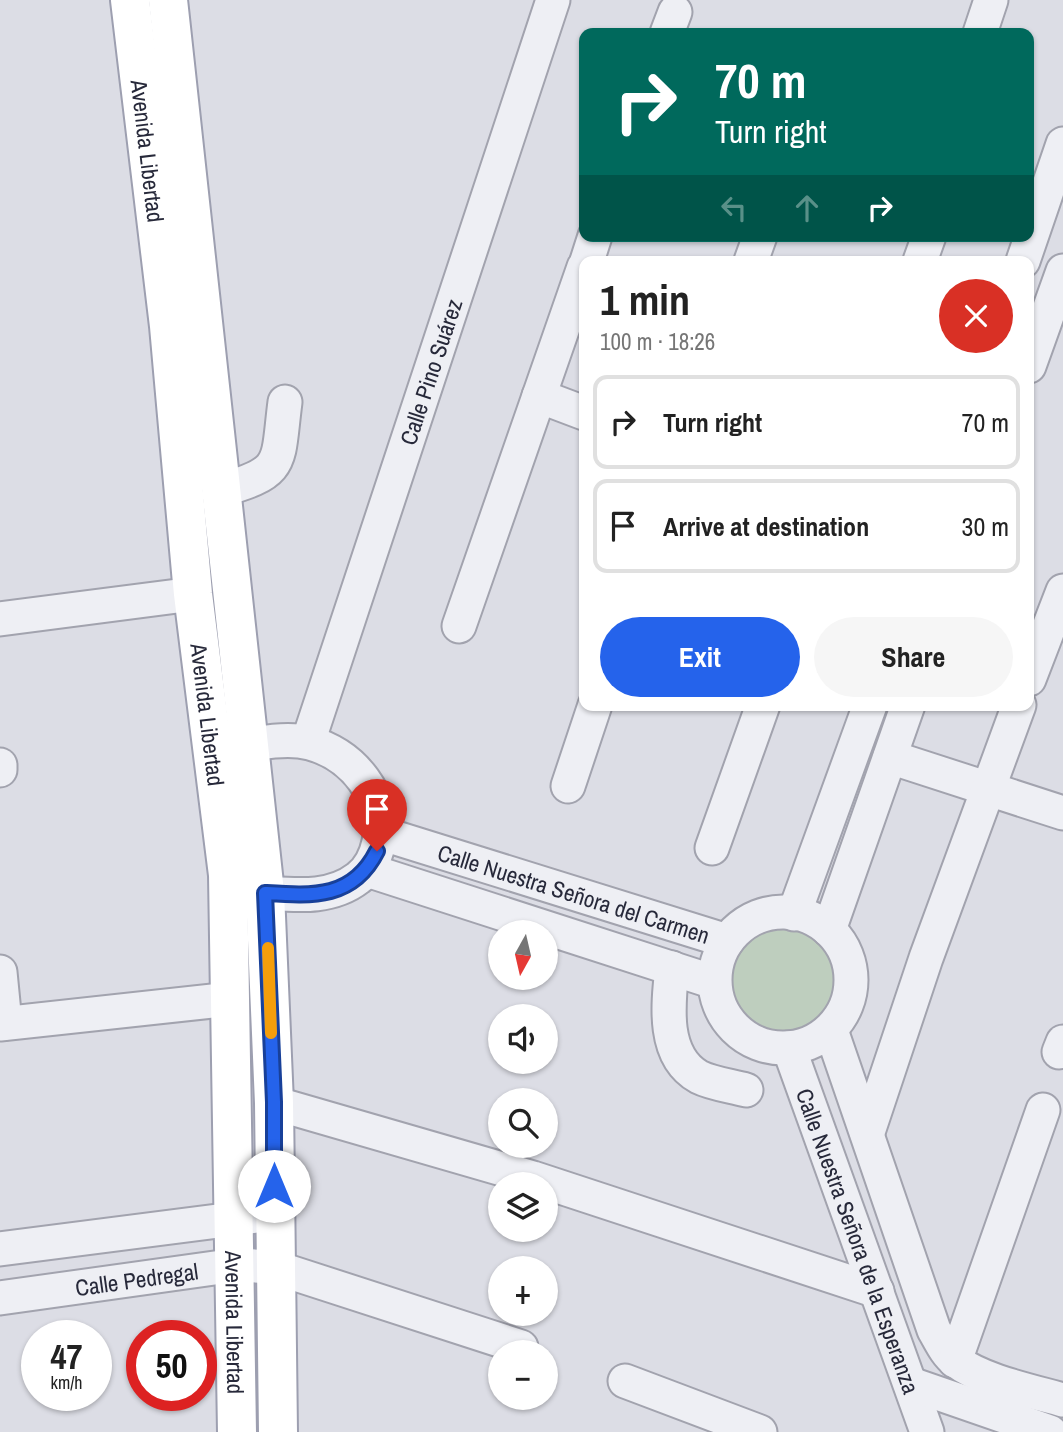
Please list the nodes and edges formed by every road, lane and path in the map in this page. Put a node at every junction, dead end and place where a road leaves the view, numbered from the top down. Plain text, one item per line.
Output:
1 (130, 0) edge
2 (168, 0) edge
3 (553, 0) edge
4 (991, 0) edge
5 (982, 28) edge
6 (1063, 144) edge
7 (1034, 229) edge
8 (1063, 271) edge
9 (579, 281) edge
10 (1034, 352) edge
11 (539, 396) junction
12 (285, 402) dead end
13 (579, 410) edge
14 (221, 490) junction
15 (1063, 591) edge
16 (193, 594) junction
17 (0, 619) edge
18 (459, 626) dead end
19 (1034, 666) edge
20 (593, 711) edge
21 (761, 711) edge
22 (868, 711) edge
23 (906, 711) edge
24 (1017, 711) edge
25 (308, 742) junction
26 (251, 745) junction
27 (214, 752) junction
28 (890, 757) junction
29 (568, 786) dead end
30 (986, 789) junction
31 (1063, 813) edge
32 (380, 833) junction
33 (712, 848) dead end
34 (368, 870) junction
35 (265, 893) junction
36 (794, 914) junction
37 (830, 930) junction
38 (727, 941) junction
39 (672, 968) junction
40 (0, 972) edge
41 (714, 982) junction
42 (231, 999) junction
43 (3, 1023) edge
44 (831, 1030) junction
45 (789, 1048) junction
46 (746, 1090) dead end
47 (274, 1102) junction
48 (1044, 1110) dead end
49 (869, 1132) junction
50 (273, 1214) junction
51 (234, 1217) junction
52 (0, 1249) edge
53 (236, 1265) junction
54 (274, 1267) junction
55 (877, 1291) junction
56 (0, 1298) edge
57 (499, 1340) edge
58 (955, 1361) junction
59 (625, 1381) dead end
60 (911, 1384) junction
61 (1063, 1400) edge
62 (237, 1432) edge
63 (278, 1432) edge
64 (760, 1432) edge
65 (927, 1432) edge
66 (1050, 1432) edge

1 - 16 main road, Avenida Libertad
2 - 14 main road, Avenida Libertad
3 - 25 street, Calle Pino Suárez
4 - 5 street
6 - 7 street
8 - 10 street
9 - 11 street
11 - 13 street
11 - 18 street
12 - 14 street
14 - 26 main road, Avenida Libertad
15 - 19 street
16 - 17 street
16 - 27 main road, Avenida Libertad
20 - 29 street
21 - 33 street
22 - 36 street
23 - 28 street
24 - 30 street
25 - 26 street
25 - 32 street
26 - 27 street
26 - 35 main road, Avenida Libertad
27 - 42 main road, Avenida Libertad
28 - 30 street
28 - 37 street
30 - 31 street
30 - 49 street
32 - 34 street
32 - 38 street, Calle Nuestra Señora del Carmen
34 - 35 street
34 - 39 street, Calle Nuestra Señora del Carmen
35 - 47 main road, Avenida Libertad
36 - 37 street
36 - 38 street
37 - 44 street
38 - 41 street
39 - 41 street, Calle Nuestra Señora del Carmen
39 - 46 street
40 - 43 street
41 - 45 street
42 - 43 street
42 - 51 main road, Avenida Libertad
44 - 45 street
44 - 49 street, Calle Nuestra Señora de la Esperanza
45 - 55 street, Calle Nuestra Señora de la Esperanza
47 - 50 main road, Avenida Libertad
47 - 55 street
48 - 58 street
49 - 58 street, Calle Nuestra Señora de la Esperanza
50 - 51 street
50 - 54 main road, Avenida Libertad
51 - 52 street
51 - 53 main road, Avenida Libertad
53 - 54 street, Calle Pedregal
53 - 56 street, Calle Pedregal
53 - 62 main road, Avenida Libertad
54 - 57 street
54 - 63 main road, Avenida Libertad
55 - 60 street, Calle Nuestra Señora de la Esperanza
58 - 61 street
59 - 64 street
60 - 65 street, Calle Nuestra Señora de la Esperanza
60 - 66 street

